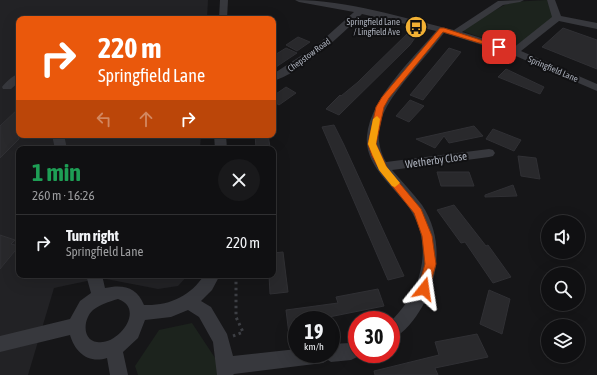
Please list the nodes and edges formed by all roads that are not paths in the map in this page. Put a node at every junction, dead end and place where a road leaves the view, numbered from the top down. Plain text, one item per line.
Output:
1 (224, 0) edge
2 (299, 0) edge
3 (520, 0) edge
4 (551, 0) edge
5 (325, 2) edge
6 (360, 11) junction
7 (223, 16) edge
8 (557, 18) junction
9 (597, 26) edge
10 (442, 30) junction
11 (455, 33) junction
12 (514, 52) junction
13 (276, 76) edge
14 (16, 80) edge
15 (7, 87) dead end
16 (597, 88) edge
17 (489, 153) dead end
18 (382, 167) junction
19 (95, 278) edge
20 (210, 278) edge
21 (100, 296) junction
22 (188, 302) junction
23 (138, 312) junction
24 (400, 322) edge
25 (76, 326) junction
26 (0, 344) edge
27 (113, 347) junction
28 (288, 360) edge
29 (225, 371) edge
30 (120, 375) edge

1 - 7 street
2 - 5 street, Springfield Lane
3 - 11 street
4 - 8 street
5 - 6 street, Springfield Lane
6 - 10 street, Springfield Lane
6 - 13 street, Chepstow Road
8 - 9 street
8 - 12 street
10 - 11 street, Springfield Lane
10 - 18 street
11 - 12 street, Springfield Lane
12 - 16 street, Springfield Lane
14 - 15 street
17 - 18 street, Wetherby Close
18 - 24 street
19 - 21 street
20 - 22 street
21 - 23 street
21 - 25 street
22 - 23 street
22 - 29 street
23 - 27 street
25 - 26 street
25 - 27 street
27 - 30 street
28 - 29 street

